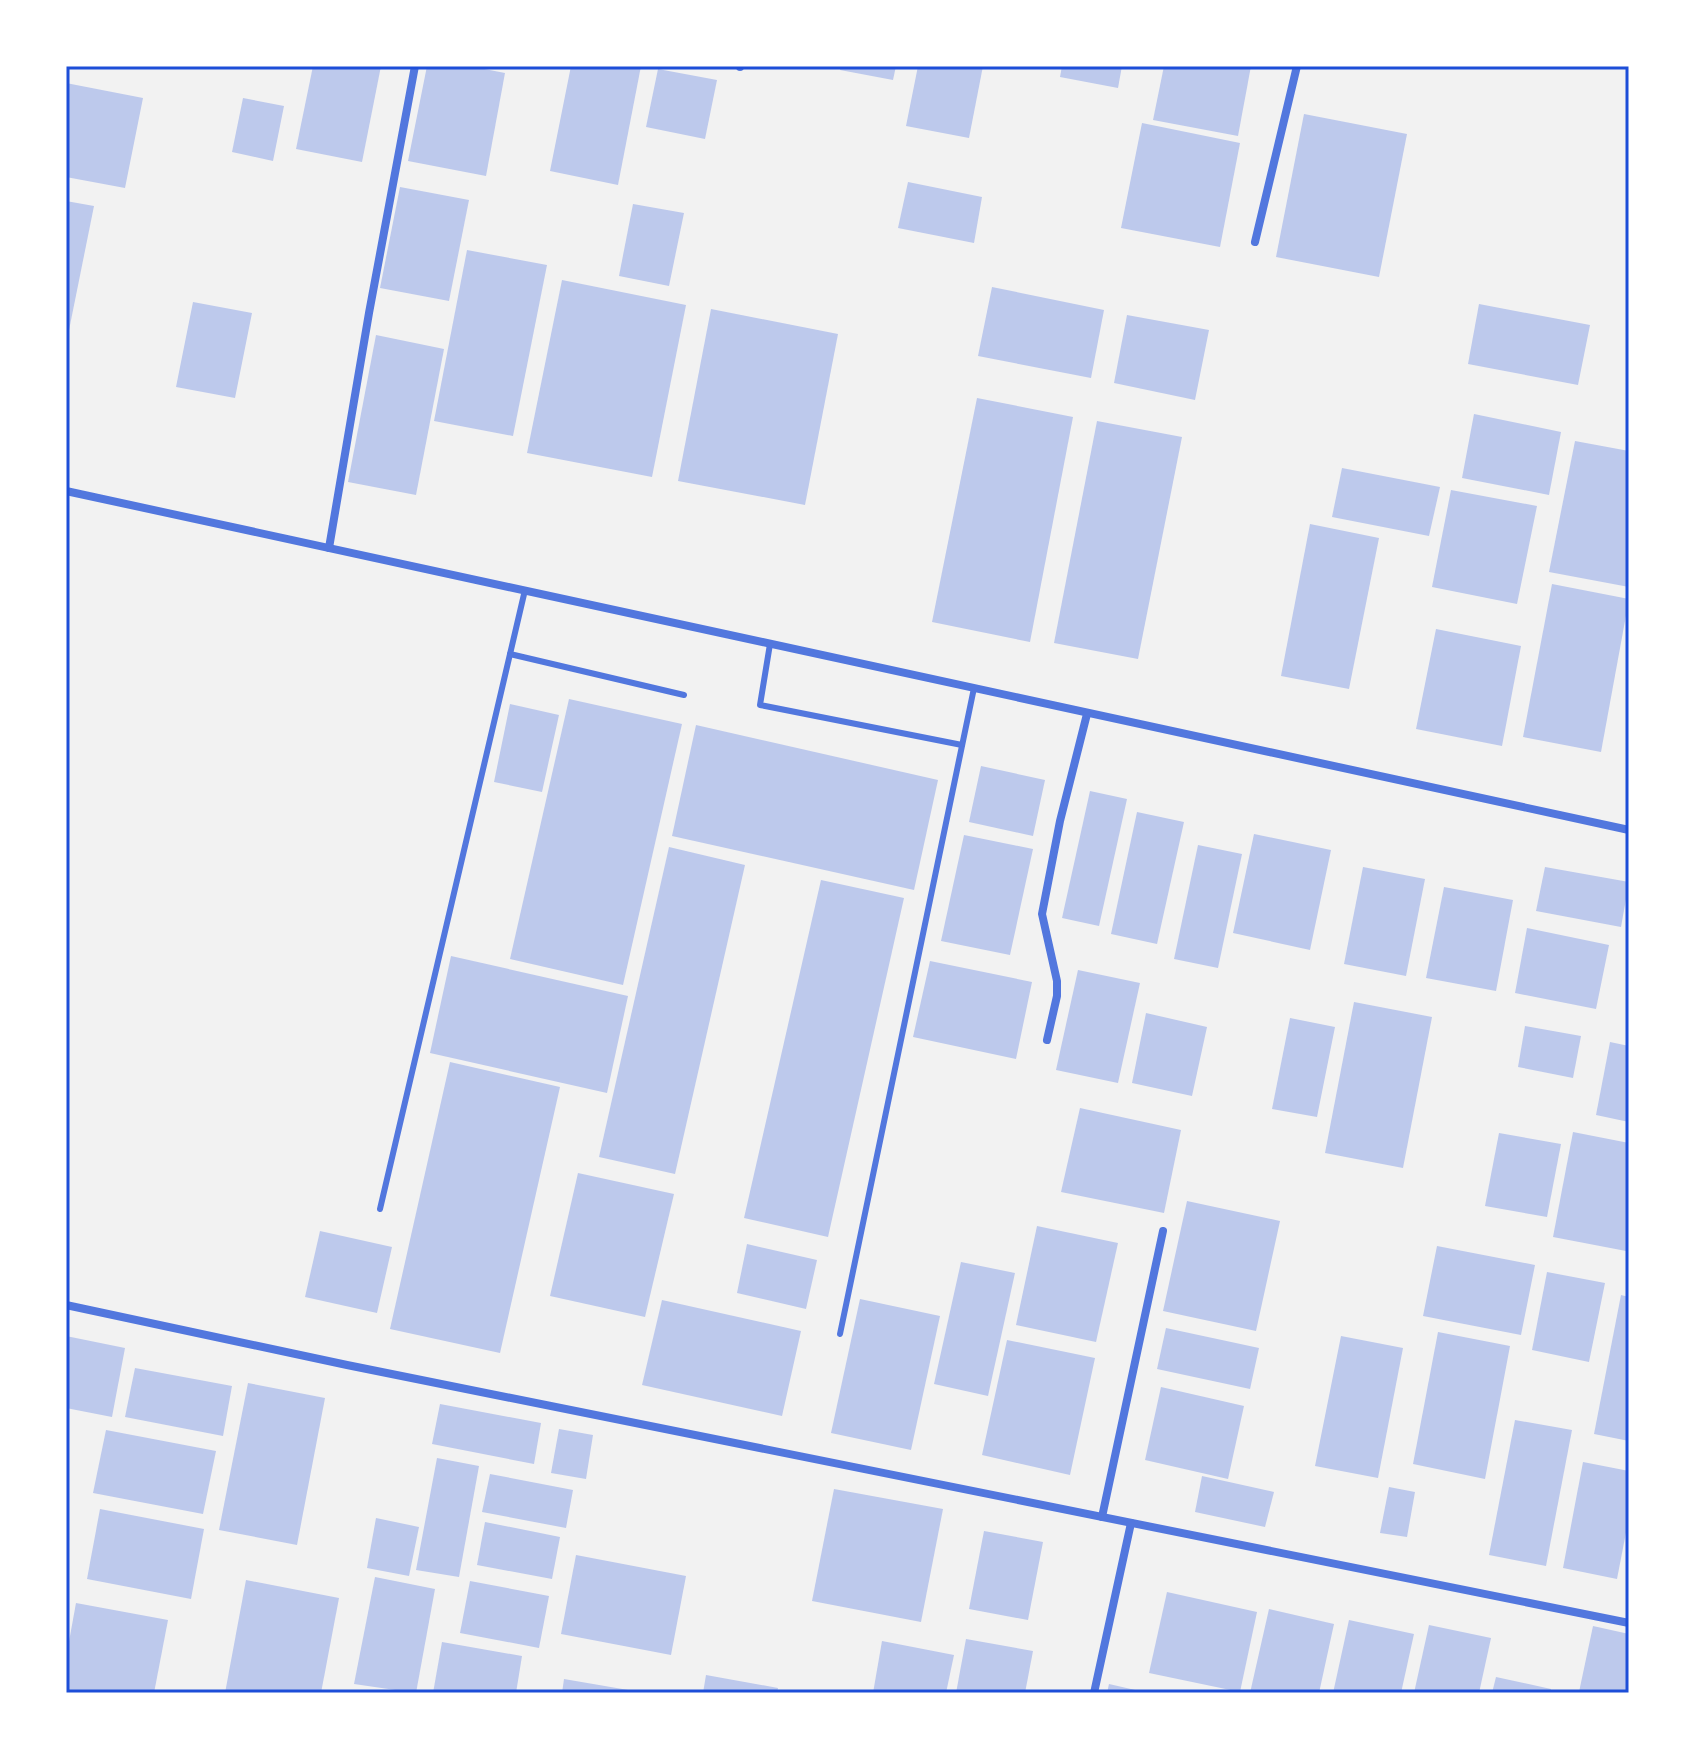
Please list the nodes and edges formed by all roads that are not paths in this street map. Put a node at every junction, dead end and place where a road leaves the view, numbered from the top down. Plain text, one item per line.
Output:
1 (415, 66) edge
2 (1297, 66) edge
3 (1255, 242) dead end
4 (66, 491) edge
5 (329, 548) junction
6 (525, 590) junction
7 (770, 644) junction
8 (510, 654) junction
9 (974, 688) junction
10 (684, 695) dead end
11 (1087, 714) junction
12 (962, 745) junction
13 (1629, 830) edge
14 (1047, 1040) dead end
15 (380, 1209) dead end
16 (1163, 1231) dead end
17 (66, 1305) edge
18 (840, 1334) dead end
19 (1102, 1517) junction
20 (1131, 1523) junction
21 (1629, 1623) edge
22 (1094, 1693) edge

1 - 5 street
2 - 3 street
4 - 5 street
5 - 6 street
6 - 7 street
6 - 8 lane
7 - 9 street
7 - 12 lane
8 - 10 lane
8 - 15 lane
9 - 11 street
9 - 12 lane
11 - 13 street
11 - 14 street
12 - 18 lane
16 - 19 street
17 - 19 street
19 - 20 street
20 - 21 street
20 - 22 street

